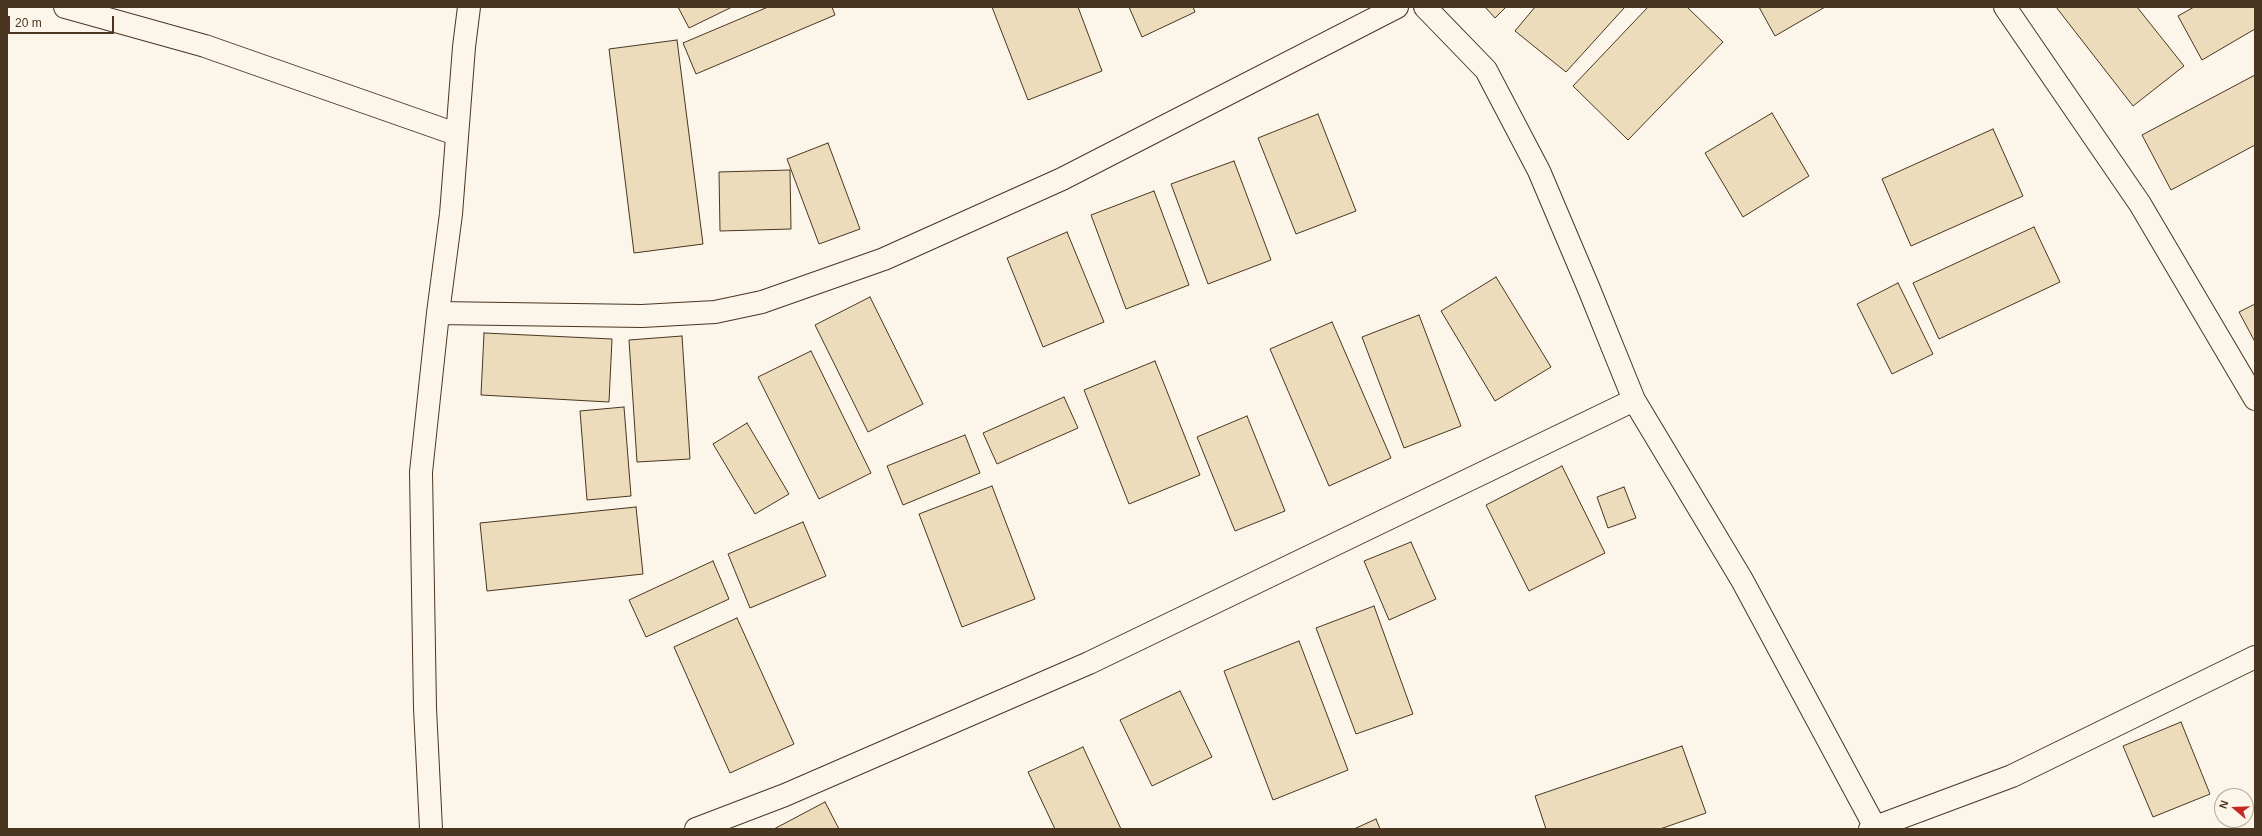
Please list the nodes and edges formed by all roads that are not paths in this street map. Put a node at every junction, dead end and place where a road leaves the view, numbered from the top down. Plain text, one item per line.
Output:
1 (65, 7) edge
2 (469, 7) edge
3 (1397, 7) edge
4 (1425, 7) edge
5 (2005, 7) edge
6 (456, 134) junction
7 (438, 313) junction
8 (2255, 399) edge
9 (1634, 400) junction
10 (2255, 657) edge
11 (1873, 828) edge
12 (431, 829) edge
13 (696, 829) edge

1 - 6 street
2 - 6 street
3 - 7 street
4 - 9 street
5 - 8 street
6 - 7 street
7 - 12 street
9 - 11 street
9 - 13 street
10 - 11 street

